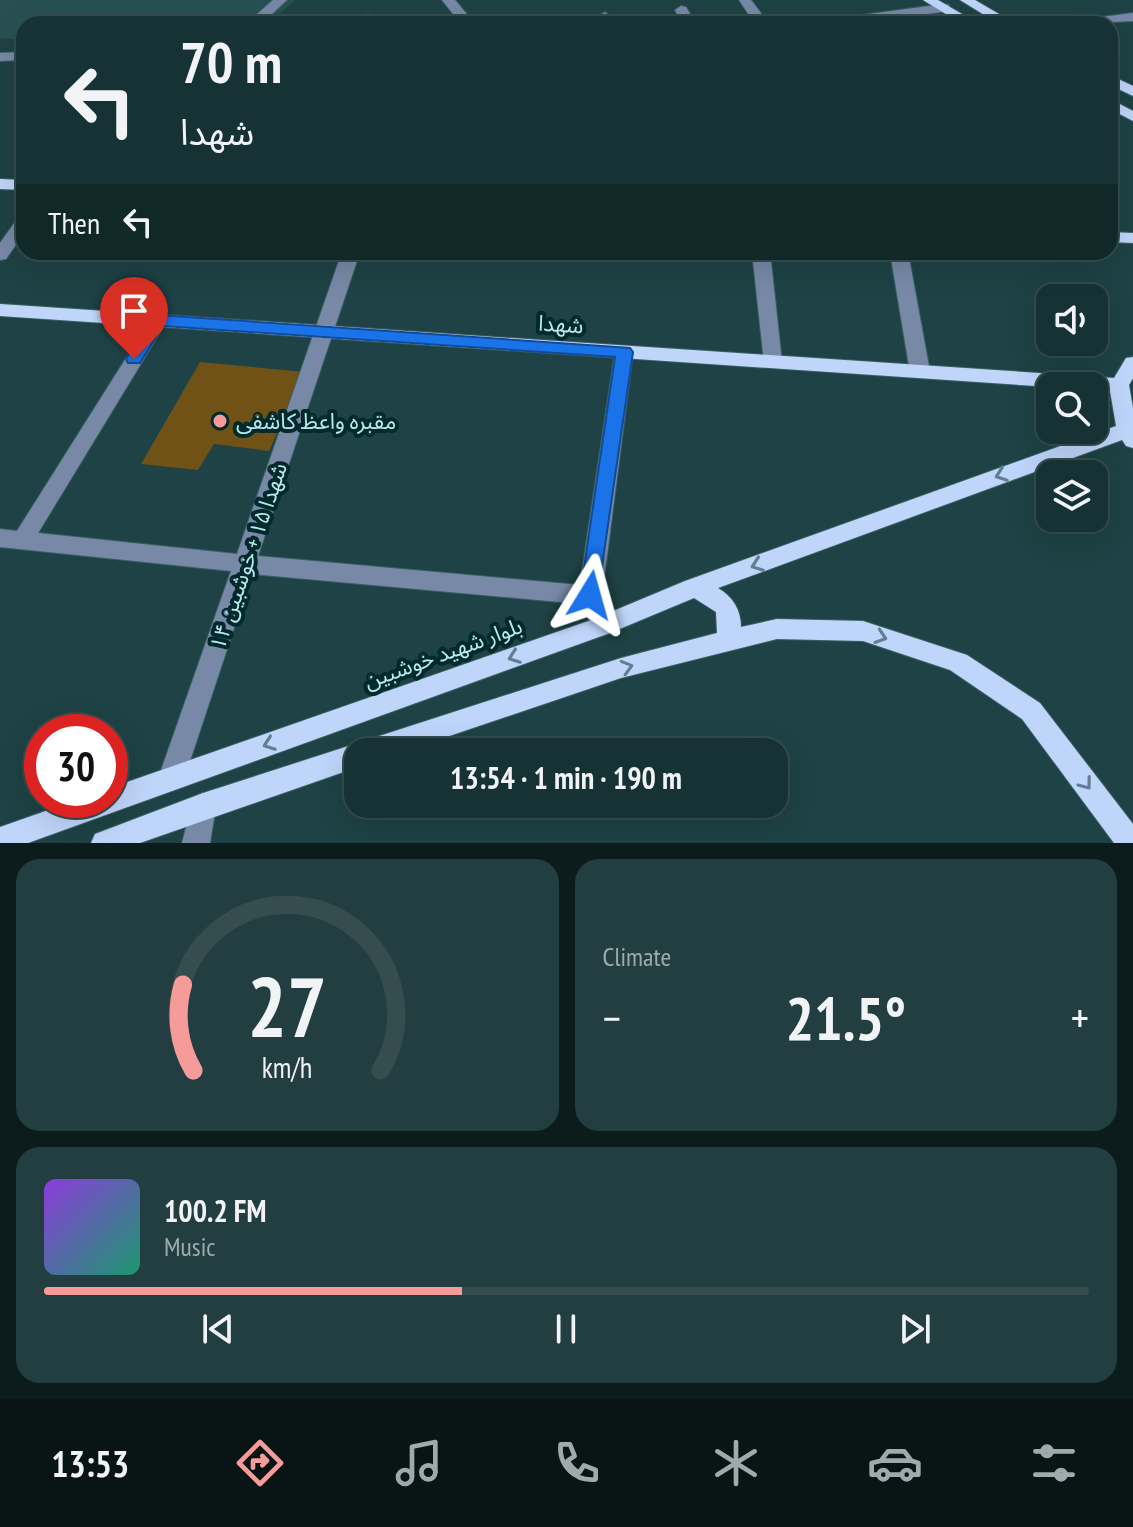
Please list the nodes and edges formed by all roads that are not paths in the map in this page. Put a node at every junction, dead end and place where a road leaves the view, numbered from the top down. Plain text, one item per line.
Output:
1 (281, 0) edge
2 (448, 0) edge
3 (929, 0) edge
4 (966, 0) edge
5 (944, 8) junction
6 (681, 10) dead end
7 (262, 16) edge
8 (461, 16) edge
9 (684, 16) edge
10 (884, 16) edge
11 (958, 16) edge
12 (995, 16) edge
13 (16, 232) edge
14 (0, 255) edge
15 (348, 260) edge
16 (762, 260) edge
17 (900, 260) edge
18 (0, 310) edge
19 (158, 321) junction
20 (323, 332) junction
21 (624, 352) junction
22 (773, 362) junction
23 (1133, 363) edge
24 (920, 372) junction
25 (1119, 385) junction
26 (1130, 436) edge
27 (11, 540) edge
28 (245, 564) junction
29 (693, 588) junction
30 (590, 595) junction
31 (602, 626) junction
32 (727, 640) junction
33 (409, 738) edge
34 (344, 760) edge
35 (171, 779) junction
36 (203, 806) junction
37 (0, 840) edge
38 (105, 843) edge
39 (196, 843) edge
40 (1131, 843) edge

1 - 7 street
2 - 8 street
3 - 5 main road
4 - 12 main road
5 - 10 street
5 - 11 main road
6 - 9 street
13 - 14 street
15 - 20 street, شهدا ۱۵ + خوشبین ۱۴
16 - 22 street
17 - 24 street
18 - 19 main road, شهدا
19 - 20 main road, شهدا
19 - 27 street
20 - 21 main road, شهدا
20 - 28 street, شهدا ۱۵ + خوشبین ۱۴
21 - 22 main road, شهدا
21 - 30 street
22 - 24 main road, شهدا
23 - 25 main road
24 - 25 main road, شهدا
25 - 26 main road
26 -> 29 main road, بلوار شهید خوشبین
27 - 28 street
28 - 30 street
28 - 35 street, شهدا ۱۵ + خوشبین ۱۴
29 - 31 main road, بلوار شهید خوشبین
29 - 32 main road
30 - 31 street
31 -> 35 main road, بلوار شهید خوشبین
33 -> 32 main road
32 -> 40 main road
34 - 36 main road
35 - 37 main road, بلوار شهید خوشبین
36 - 38 main road
36 - 39 street

